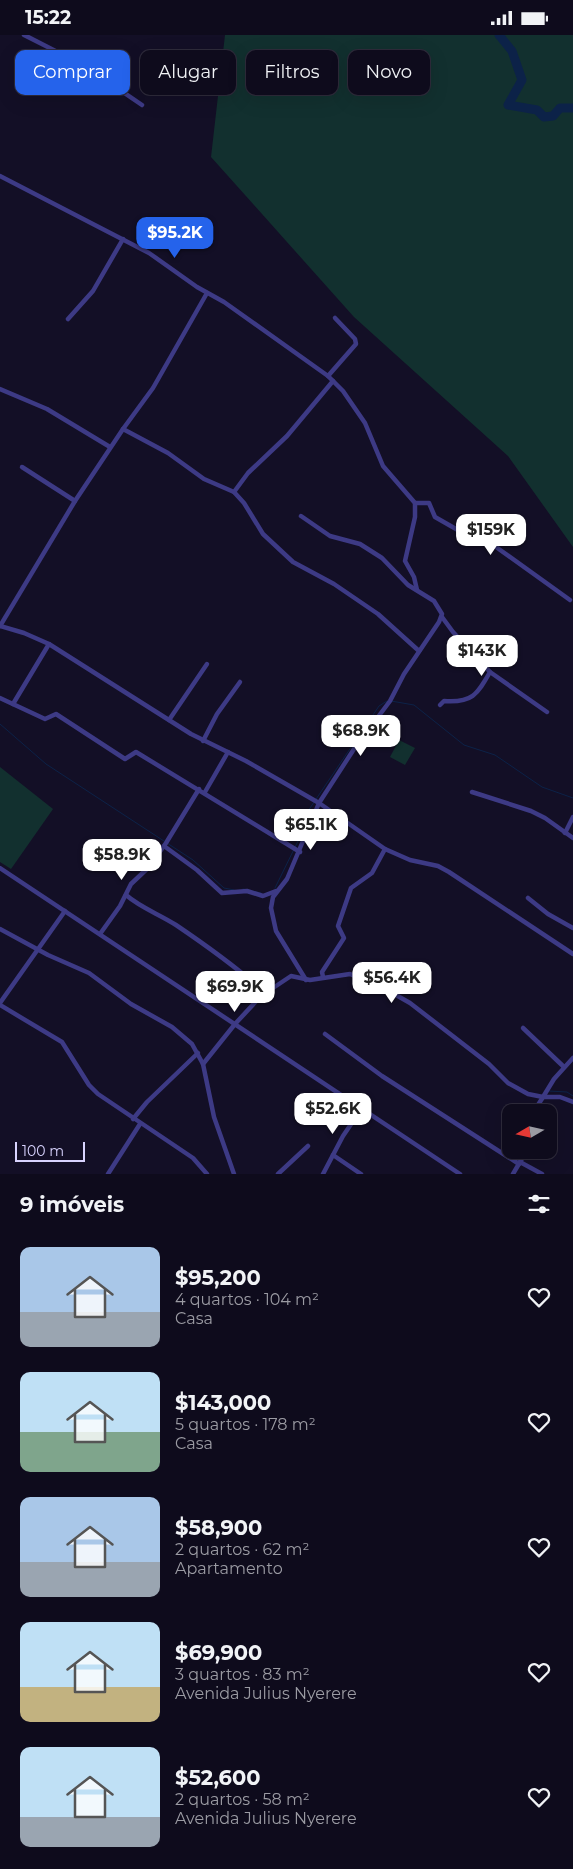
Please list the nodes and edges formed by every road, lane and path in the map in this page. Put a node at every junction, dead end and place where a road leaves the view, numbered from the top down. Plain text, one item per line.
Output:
1 (24, 35) edge
2 (142, 105) dead end
3 (0, 176) edge
4 (122, 239) junction
5 (208, 293) junction
6 (335, 318) dead end
7 (68, 319) dead end
8 (328, 376) junction
9 (333, 381) junction
10 (0, 389) edge
11 (122, 429) junction
12 (110, 447) junction
13 (22, 467) dead end
14 (234, 492) junction
15 (76, 501) junction
16 (415, 503) junction
17 (301, 516) dead end
18 (417, 590) junction
19 (570, 600) dead end
20 (442, 617) junction
21 (0, 626) edge
22 (49, 644) junction
23 (419, 651) junction
24 (207, 664) dead end
25 (490, 673) junction
26 (240, 682) dead end
27 (0, 698) edge
28 (13, 704) junction
29 (440, 705) dead end
30 (547, 712) dead end
31 (169, 719) junction
32 (203, 741) junction
33 (228, 752) junction
34 (199, 789) junction
35 (205, 792) junction
36 (472, 792) dead end
37 (319, 803) junction
38 (573, 817) edge
39 (566, 833) junction
40 (573, 838) edge
41 (164, 846) junction
42 (384, 849) junction
43 (300, 852) junction
44 (0, 867) edge
45 (281, 888) junction
46 (126, 895) junction
47 (528, 898) dead end
48 (65, 911) junction
49 (573, 928) edge
50 (0, 929) edge
51 (100, 934) junction
52 (39, 950) junction
53 (573, 954) edge
54 (323, 977) junction
55 (306, 980) junction
56 (265, 993) junction
57 (0, 1004) edge
58 (234, 1024) junction
59 (522, 1028) dead end
60 (325, 1034) dead end
61 (198, 1053) junction
62 (573, 1058) edge
63 (203, 1064) junction
64 (564, 1067) junction
65 (543, 1097) junction
66 (573, 1102) edge
67 (539, 1104) edge
68 (362, 1108) junction
69 (133, 1119) junction
70 (140, 1124) junction
71 (308, 1146) dead end
72 (333, 1155) junction
73 (522, 1159) edge
74 (520, 1163) junction
75 (108, 1174) edge
76 (207, 1174) edge
77 (234, 1174) edge
78 (278, 1174) edge
79 (323, 1174) edge
80 (361, 1174) edge
81 (460, 1174) edge
82 (513, 1174) edge
83 (542, 1174) edge

1 - 2 street
3 - 4 street
4 - 5 street
4 - 7 street
5 - 8 street
5 - 11 street
6 - 8 street
8 - 9 street
9 - 14 street
9 - 16 street
10 - 12 street
11 - 12 street
11 - 14 street
12 - 15 street
13 - 15 street
14 - 23 street
15 - 21 street
16 - 18 street
16 - 19 street
17 - 18 street
18 - 20 street
20 - 23 street
20 - 25 street
21 - 22 street
22 - 28 street
22 - 31 street
23 - 37 street
24 - 31 street
25 - 29 street
25 - 30 street
26 - 32 street
27 - 28 street
28 - 34 street
31 - 32 street
32 - 33 street
33 - 35 street
33 - 37 street
34 - 35 street
34 - 41 street
35 - 43 street
36 - 39 street
37 - 42 street
37 - 43 street
38 - 39 street
39 - 40 street
41 - 45 street
41 - 46 street
42 - 53 street
42 - 54 street
43 - 45 street
44 - 48 street
45 - 55 street
46 - 51 street
46 - 56 street
47 - 49 street
48 - 51 street
48 - 52 street
50 - 52 street
51 - 58 street
52 - 57 street
52 - 61 street
54 - 55 street
54 - 65 street
55 - 56 street
56 - 58 street
57 - 69 street
58 - 63 street
58 - 68 street
59 - 64 street
60 - 74 street
61 - 63 street
61 - 69 street
62 - 64 street
63 - 77 street
64 - 65 street
65 - 66 street
65 - 67 street
68 - 72 street
68 - 81 street
69 - 70 street
70 - 75 street
70 - 76 street
71 - 78 street
72 - 79 street
72 - 80 street
73 - 74 street
74 - 82 street
74 - 83 street

